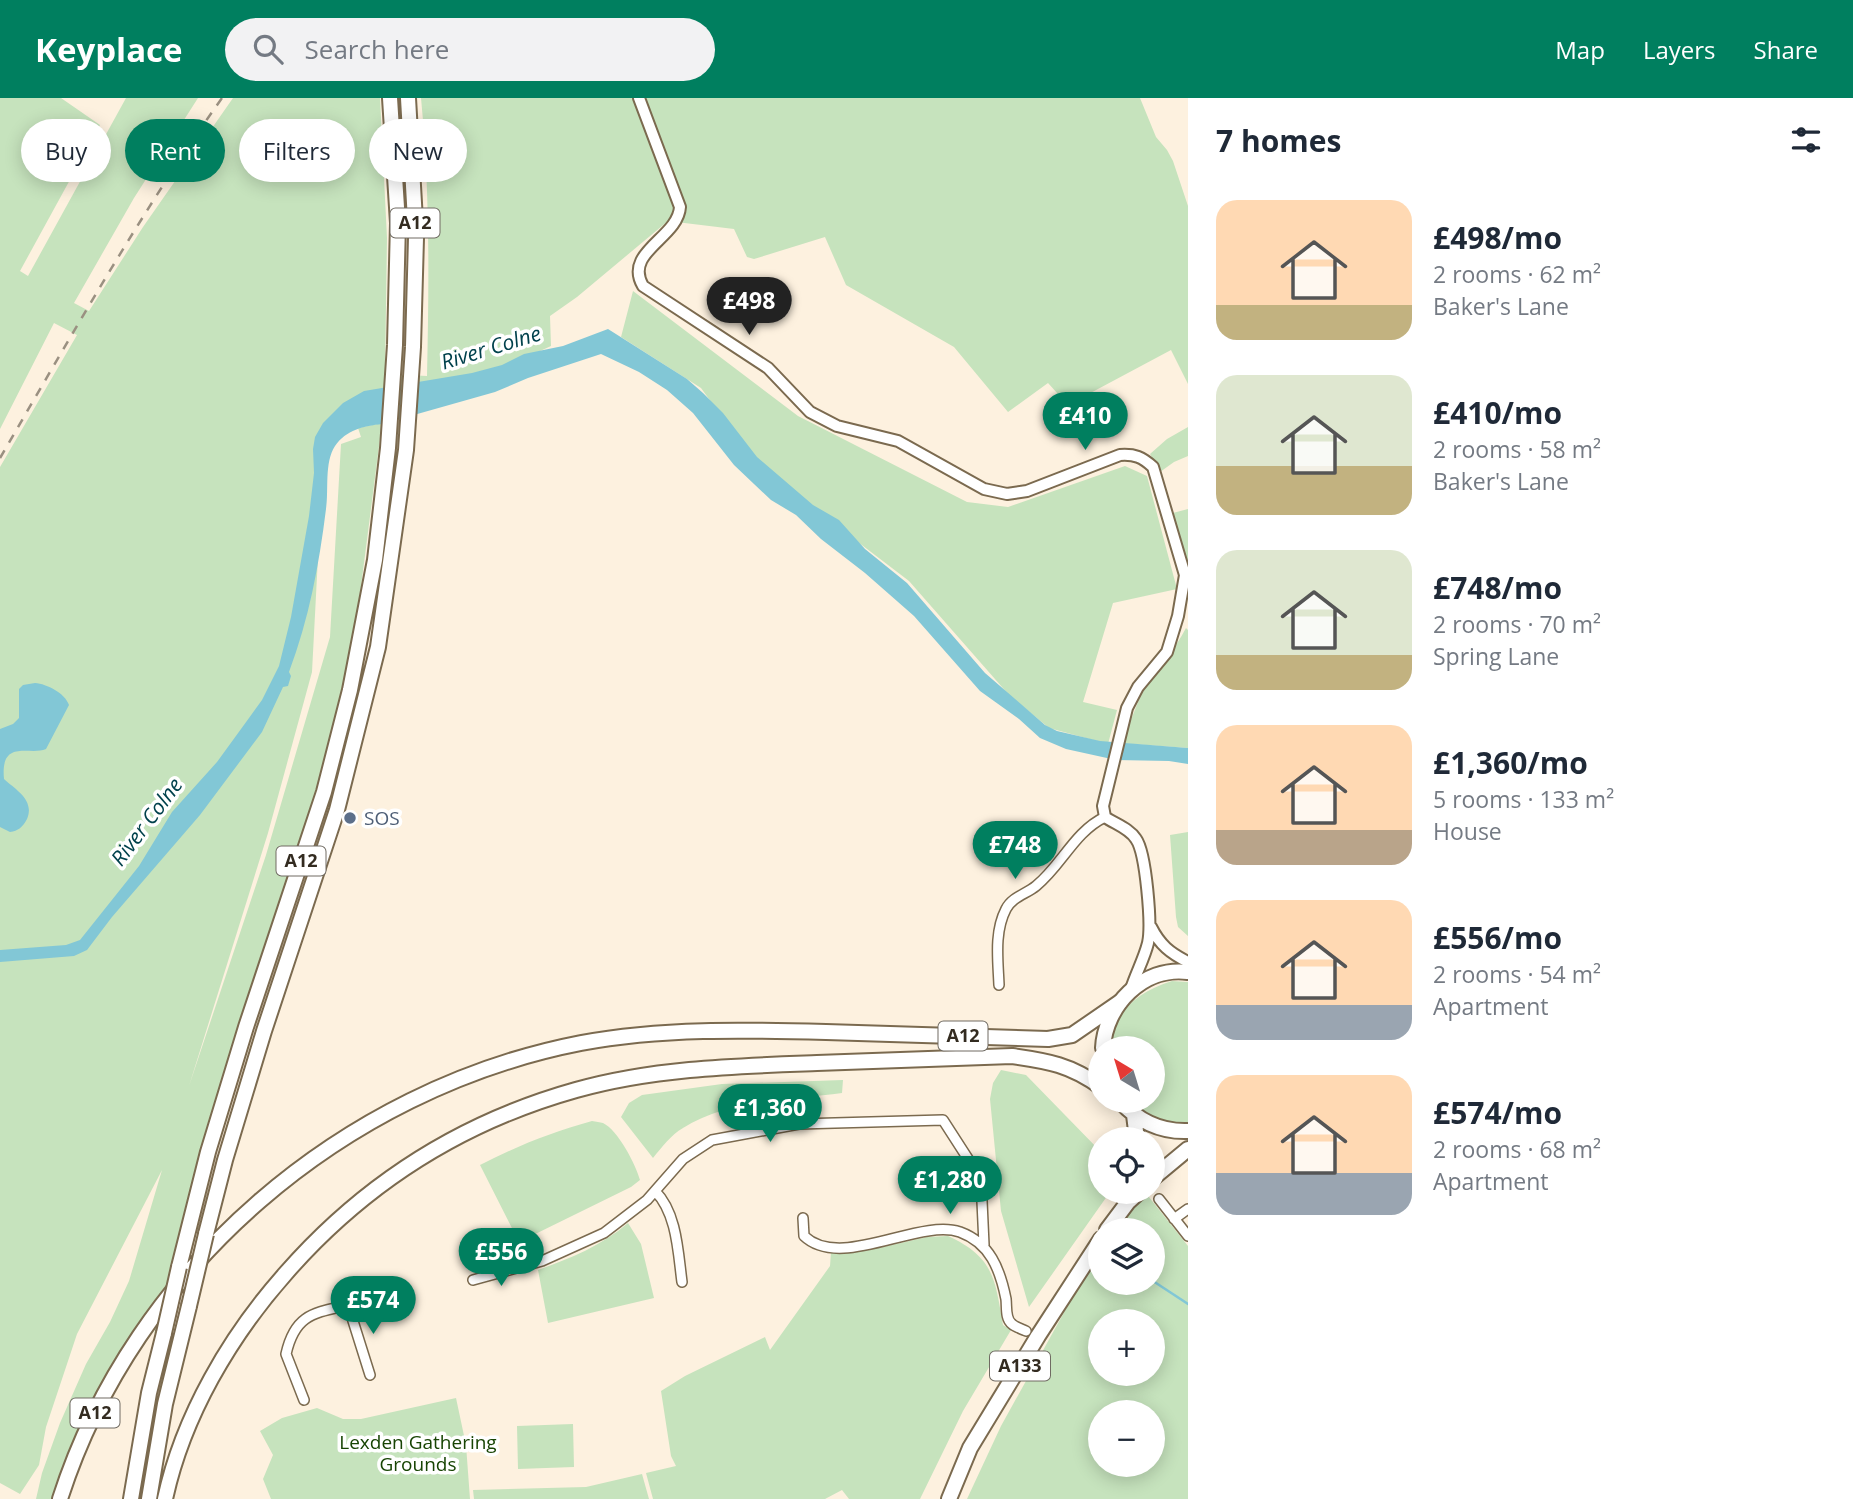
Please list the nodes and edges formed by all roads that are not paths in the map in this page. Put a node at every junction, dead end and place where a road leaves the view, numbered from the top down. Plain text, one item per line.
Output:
1 (390, 98) edge
2 (408, 98) edge
3 (639, 98) edge
4 (1105, 817) junction
5 (1151, 927) junction
6 (1188, 962) edge
7 (1188, 972) edge
8 (999, 985) dead end
9 (1131, 989) junction
10 (1119, 1002) junction
11 (1106, 1036) edge
12 (1088, 1077) edge
13 (1134, 1115) joint
14 (1136, 1127) edge
15 (1188, 1131) edge
16 (1188, 1149) edge
17 (1165, 1168) edge
18 (655, 1191) junction
19 (1163, 1204) edge
20 (1188, 1209) edge
21 (803, 1218) dead end
22 (1174, 1219) junction
23 (1188, 1236) edge
24 (984, 1245) junction
25 (1088, 1259) edge
26 (473, 1280) dead end
27 (682, 1282) dead end
28 (1026, 1331) dead end
29 (370, 1375) dead end
30 (304, 1400) dead end
31 (60, 1499) edge
32 (131, 1499) edge
33 (149, 1499) edge
34 (165, 1499) edge
35 (949, 1499) edge

1 - 32 main road, A12, bridge
2 - 33 main road, A12, bridge
3 - 4 street
4 - 5 street
4 - 8 street
5 - 6 street
5 - 9 street
7 - 9 main road
9 - 10 main road
10 - 11 main road
10 - 31 main road, A12
12 - 34 main road, A12
13 - 14 main road
13 - 15 main road
16 - 17 main road
18 - 24 street
18 - 26 street
18 - 27 street
19 - 22 street
20 - 22 street
21 - 24 street
22 - 23 street
24 - 28 street
25 - 35 main road, A133
29 - 30 street

